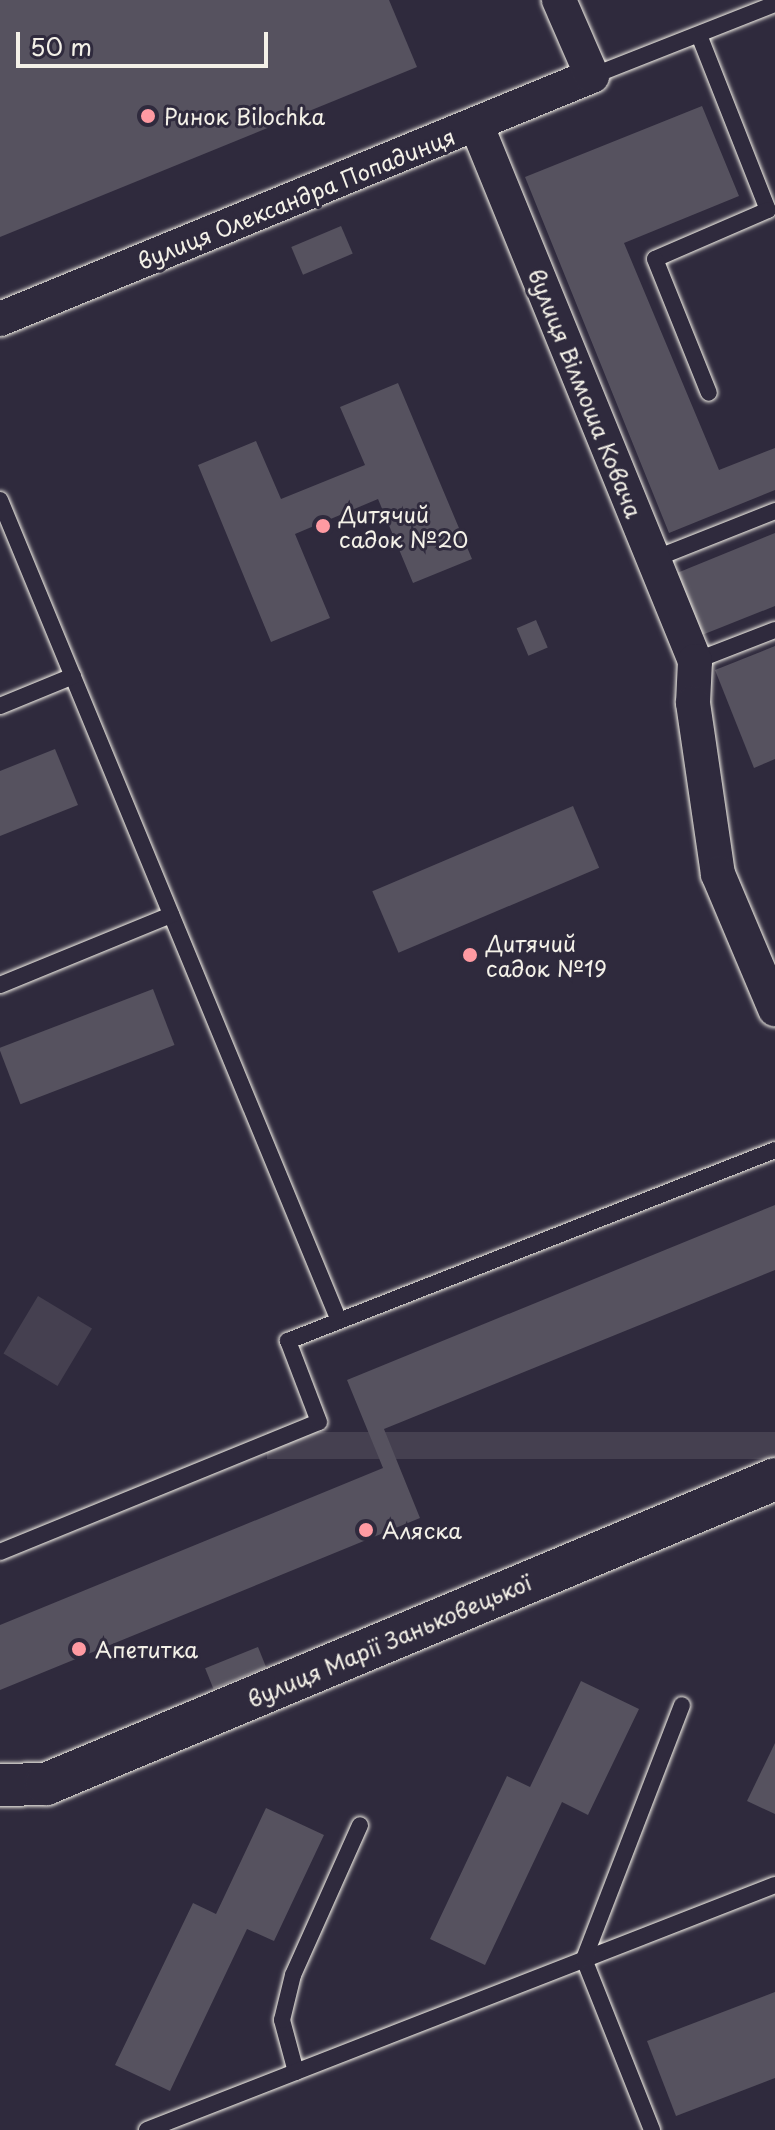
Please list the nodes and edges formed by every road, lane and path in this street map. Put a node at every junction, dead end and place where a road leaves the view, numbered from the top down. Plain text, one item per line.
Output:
1 (559, 0) edge
2 (763, 5) edge
3 (699, 35) junction
4 (592, 76) junction
5 (476, 124) junction
6 (0, 319) edge
7 (709, 393) dead end
8 (0, 500) edge
9 (775, 511) edge
10 (654, 559) junction
11 (775, 630) edge
12 (695, 661) junction
13 (73, 676) junction
14 (0, 706) edge
15 (171, 915) junction
16 (0, 985) edge
17 (775, 1009) edge
18 (775, 1150) edge
19 (339, 1321) junction
20 (775, 1479) edge
21 (0, 1552) edge
22 (682, 1705) dead end
23 (0, 1785) edge
24 (360, 1825) dead end
25 (775, 1885) edge
26 (584, 1959) junction
27 (296, 2072) junction
28 (147, 2130) edge
29 (652, 2130) edge

1 - 4 street
2 - 3 lane
3 - 4 lane
3 - 7 lane
4 - 5 street, вулиця Олександра Попадинця
5 - 6 street, вулиця Олександра Попадинця
5 - 10 street, вулиця Вілмоша Ковача
8 - 13 lane
9 - 10 lane
10 - 12 street, вулиця Вілмоша Ковача
11 - 12 lane
12 - 17 street
13 - 14 lane
13 - 15 lane
15 - 16 lane
15 - 19 lane
18 - 19 lane
19 - 21 lane
20 - 23 street, вулиця Марії Заньковецької
22 - 26 lane
24 - 27 lane
25 - 26 lane
26 - 27 lane
26 - 29 lane
27 - 28 lane

